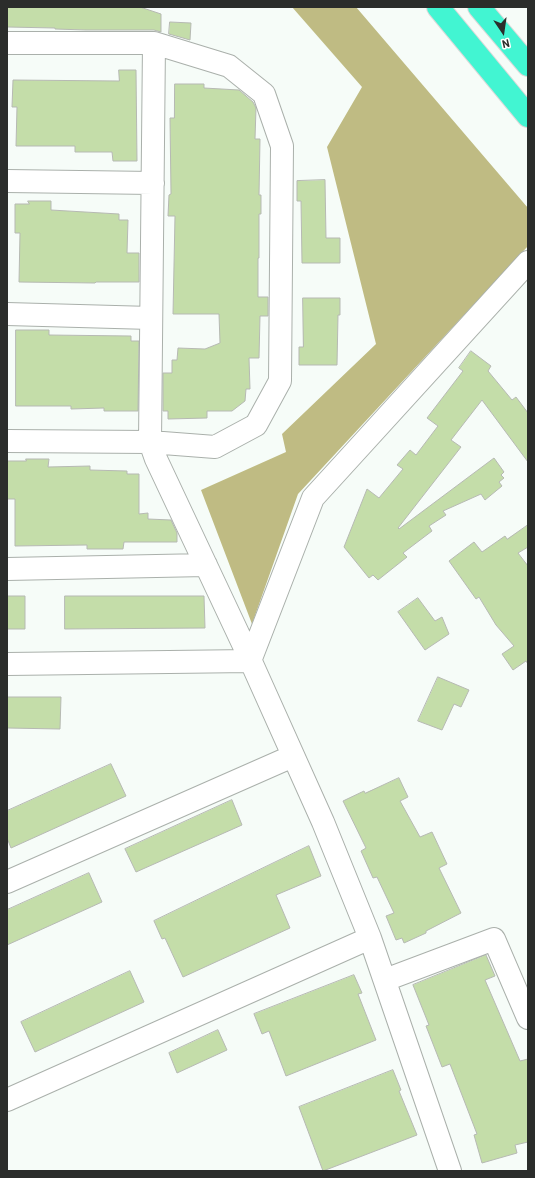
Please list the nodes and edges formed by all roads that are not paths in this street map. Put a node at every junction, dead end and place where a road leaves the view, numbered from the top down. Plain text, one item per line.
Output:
1 (438, 7) edge
2 (479, 7) edge
3 (7, 43) edge
4 (154, 43) junction
5 (528, 66) edge
6 (528, 116) edge
7 (7, 181) edge
8 (153, 183) junction
9 (528, 262) edge
10 (7, 314) edge
11 (152, 318) junction
12 (7, 441) edge
13 (150, 442) junction
14 (206, 565) junction
15 (7, 569) edge
16 (250, 661) junction
17 (7, 664) edge
18 (293, 756) junction
19 (7, 882) edge
20 (370, 938) junction
21 (385, 980) junction
22 (528, 1018) edge
23 (7, 1100) edge
24 (450, 1171) edge

1 - 6 highway
2 - 5 highway
3 - 4 street
4 - 8 street
4 - 13 street
7 - 8 street
8 - 11 street
9 - 16 street
10 - 11 street
11 - 13 street
12 - 13 street
13 - 14 street
14 - 15 street
14 - 16 street
16 - 17 street
16 - 18 street
18 - 19 street
18 - 20 street
20 - 21 street
20 - 23 street
21 - 22 street
21 - 24 street

